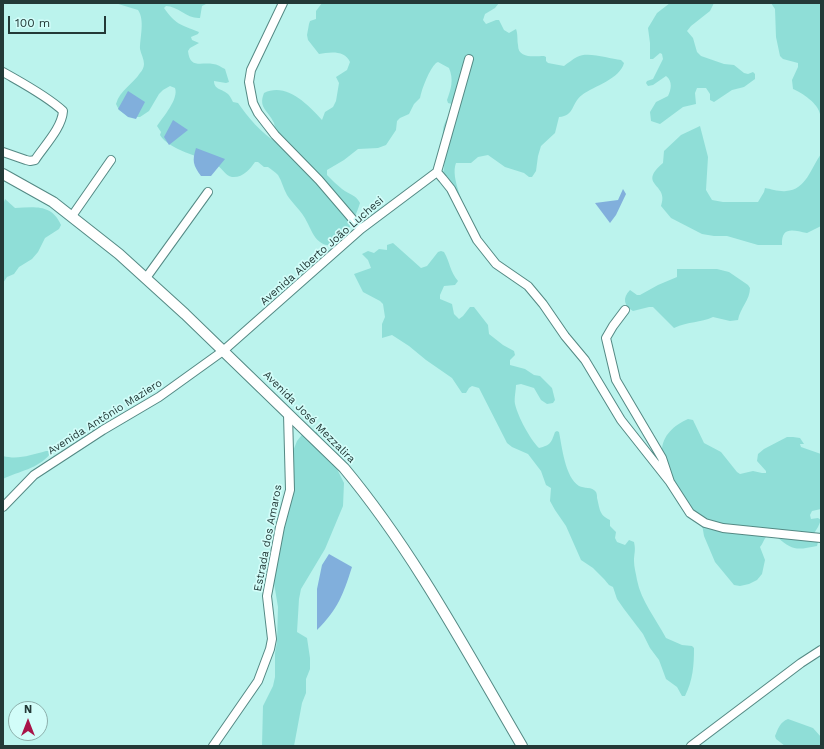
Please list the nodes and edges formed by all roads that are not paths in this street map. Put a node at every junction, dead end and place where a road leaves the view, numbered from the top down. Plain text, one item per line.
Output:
1 (283, 3) edge
2 (468, 59) dead end
3 (3, 72) edge
4 (3, 152) edge
5 (111, 160) dead end
6 (437, 172) junction
7 (3, 174) edge
8 (208, 192) dead end
9 (72, 216) junction
10 (361, 229) junction
11 (146, 278) junction
12 (625, 310) dead end
13 (223, 351) junction
14 (288, 414) junction
15 (670, 482) junction
16 (3, 507) edge
17 (821, 538) edge
18 (821, 650) edge
19 (213, 746) edge
20 (522, 746) edge
21 (691, 746) edge

1 - 10 street
2 - 6 street
3 - 4 street
5 - 9 street
6 - 10 street, Avenida Alberto João Luchesi
6 - 15 street
7 - 9 main road, Avenida José Mezzalira
8 - 11 street
9 - 11 main road, Avenida José Mezzalira
10 - 13 street, Avenida Alberto João Luchesi
11 - 13 main road, Avenida José Mezzalira
12 - 15 street
13 - 14 main road, Avenida José Mezzalira
13 - 16 street, Avenida Antônio Maziero
14 - 19 street, Estrada dos Amaros
14 - 20 main road, Avenida José Mezzalira
15 - 17 street
18 - 21 street

